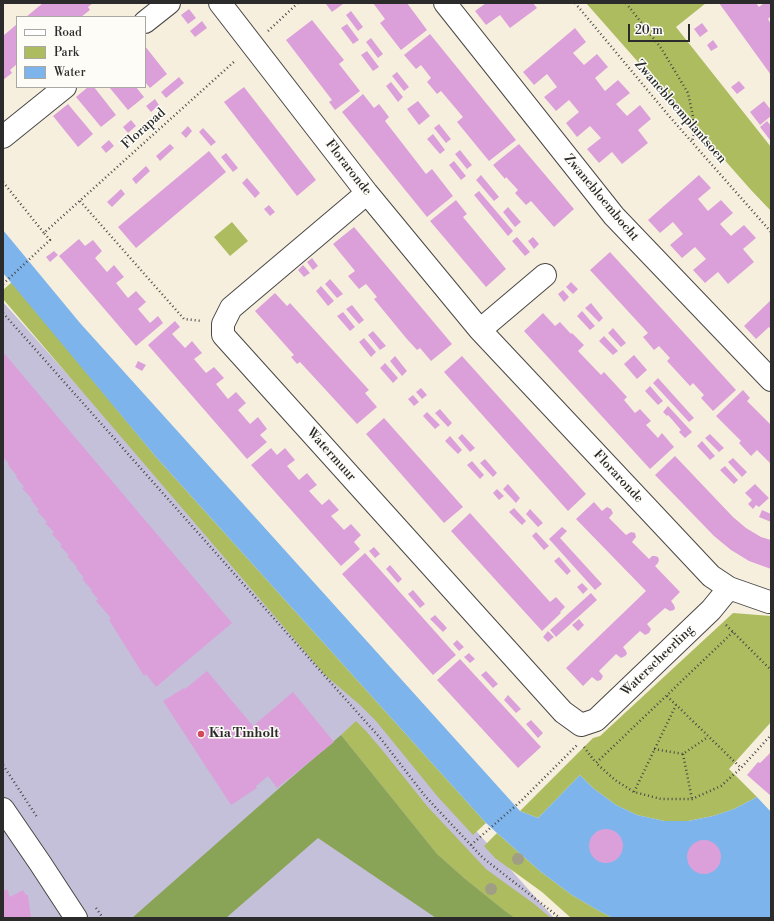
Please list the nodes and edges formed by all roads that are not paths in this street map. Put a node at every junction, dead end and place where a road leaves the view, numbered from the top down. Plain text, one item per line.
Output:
1 (169, 3) edge
2 (220, 3) edge
3 (445, 3) edge
4 (146, 21) edge
5 (64, 88) edge
6 (3, 137) edge
7 (367, 193) junction
8 (545, 275) dead end
9 (480, 330) junction
10 (771, 380) edge
11 (729, 588) junction
12 (771, 602) edge
13 (581, 725) joint
14 (3, 810) edge
15 (76, 918) edge

1 - 4 street
2 - 7 street, Floraronde
3 - 10 street, Zwanebloembocht
5 - 6 street
7 - 9 street, Floraronde
7 - 13 street, Watermuur
8 - 9 street
9 - 11 street, Floraronde
11 - 12 street, Floraronde
11 - 13 street, Waterscheerling
14 - 15 street

